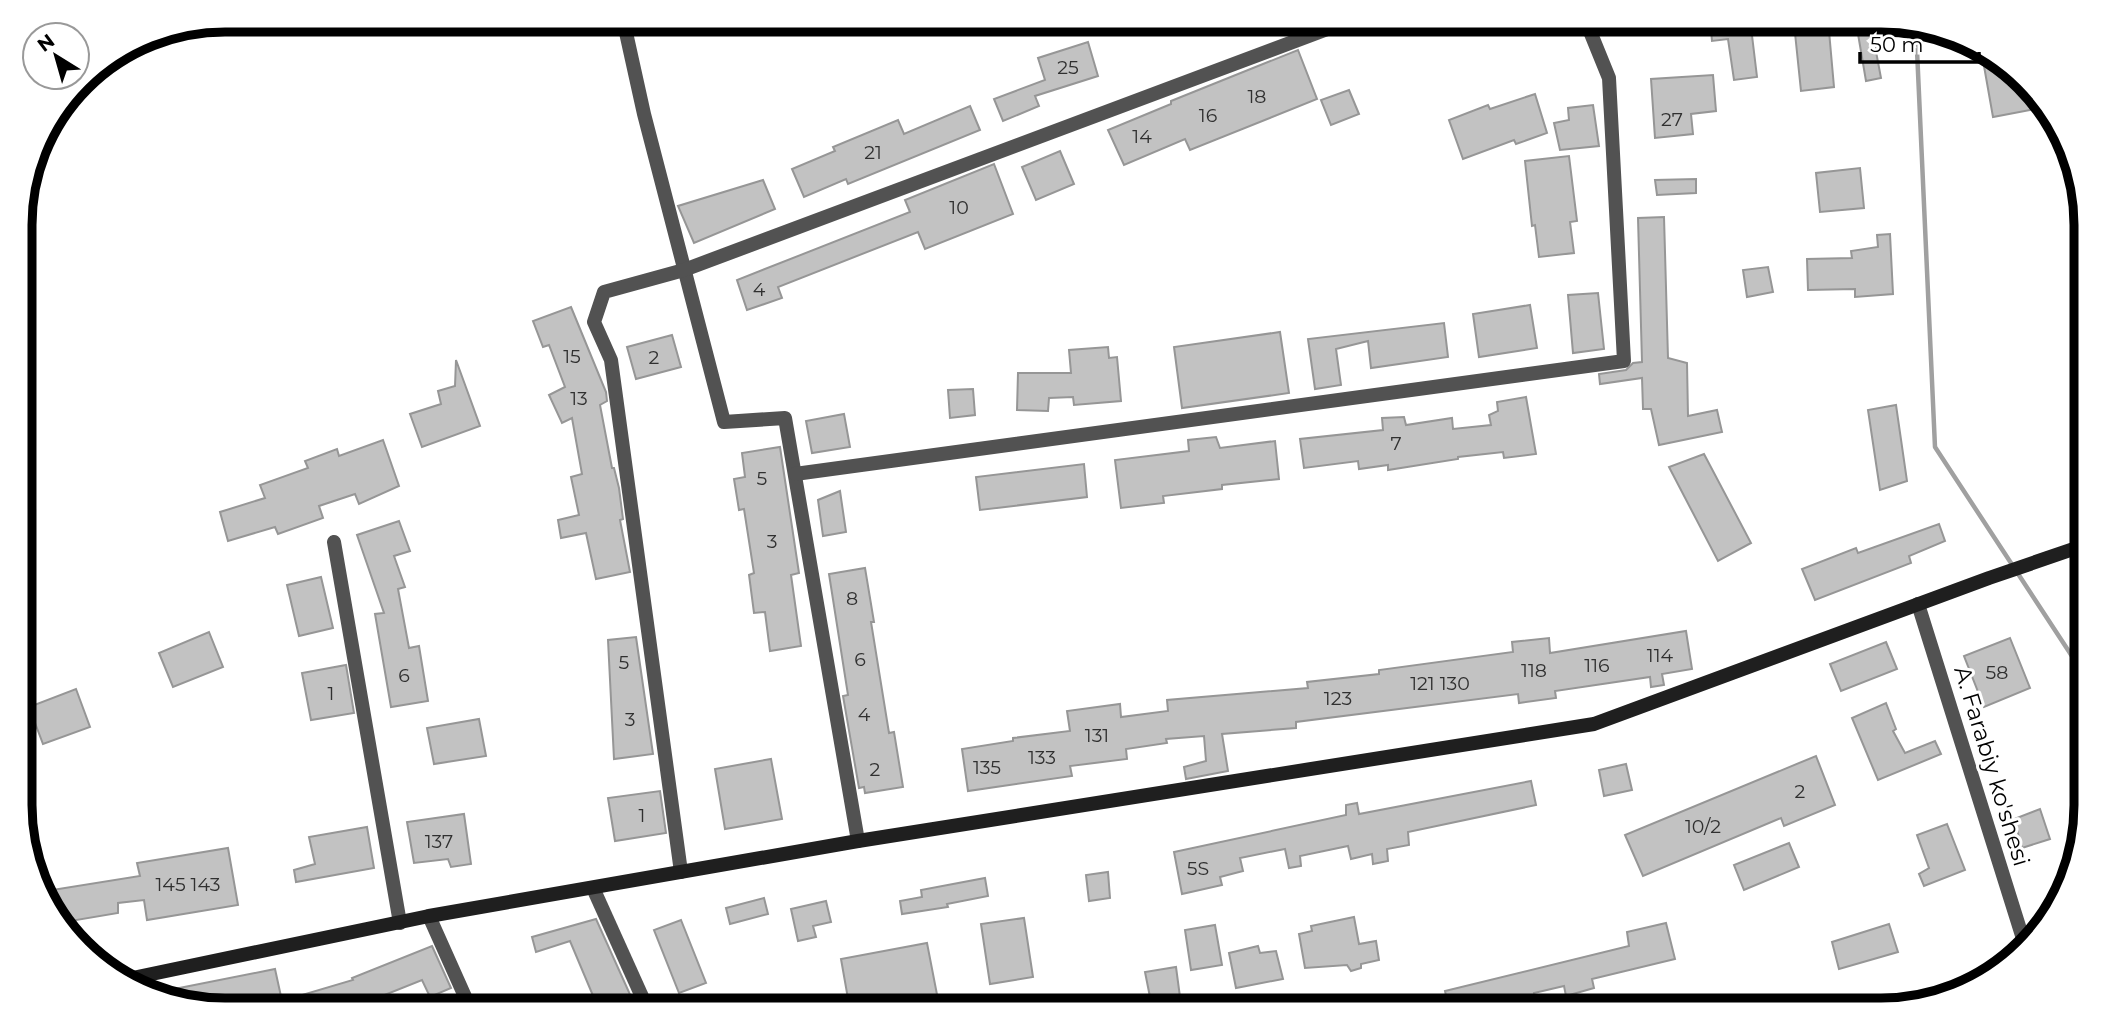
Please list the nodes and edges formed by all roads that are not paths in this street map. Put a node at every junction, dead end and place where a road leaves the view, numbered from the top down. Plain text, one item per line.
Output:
1 (626, 32) edge
2 (1319, 32) edge
3 (1590, 32) edge
4 (684, 270) junction
5 (795, 474) junction
6 (334, 542) dead end
7 (2074, 549) edge
8 (1918, 604) junction
9 (858, 841) junction
10 (681, 872) junction
11 (593, 888) junction
12 (429, 916) junction
13 (400, 923) junction
14 (2022, 936) edge
15 (137, 977) edge
16 (466, 998) edge
17 (642, 998) edge

1 - 4 street
2 - 4 street
3 - 5 street
4 - 5 street
4 - 10 street
5 - 9 street
6 - 13 street
7 - 8 street
8 - 9 street
8 - 14 street, A. Farabiy ko'shesi
9 - 10 street
10 - 11 street
11 - 12 street
11 - 17 street
12 - 13 street
12 - 16 street
13 - 15 street

